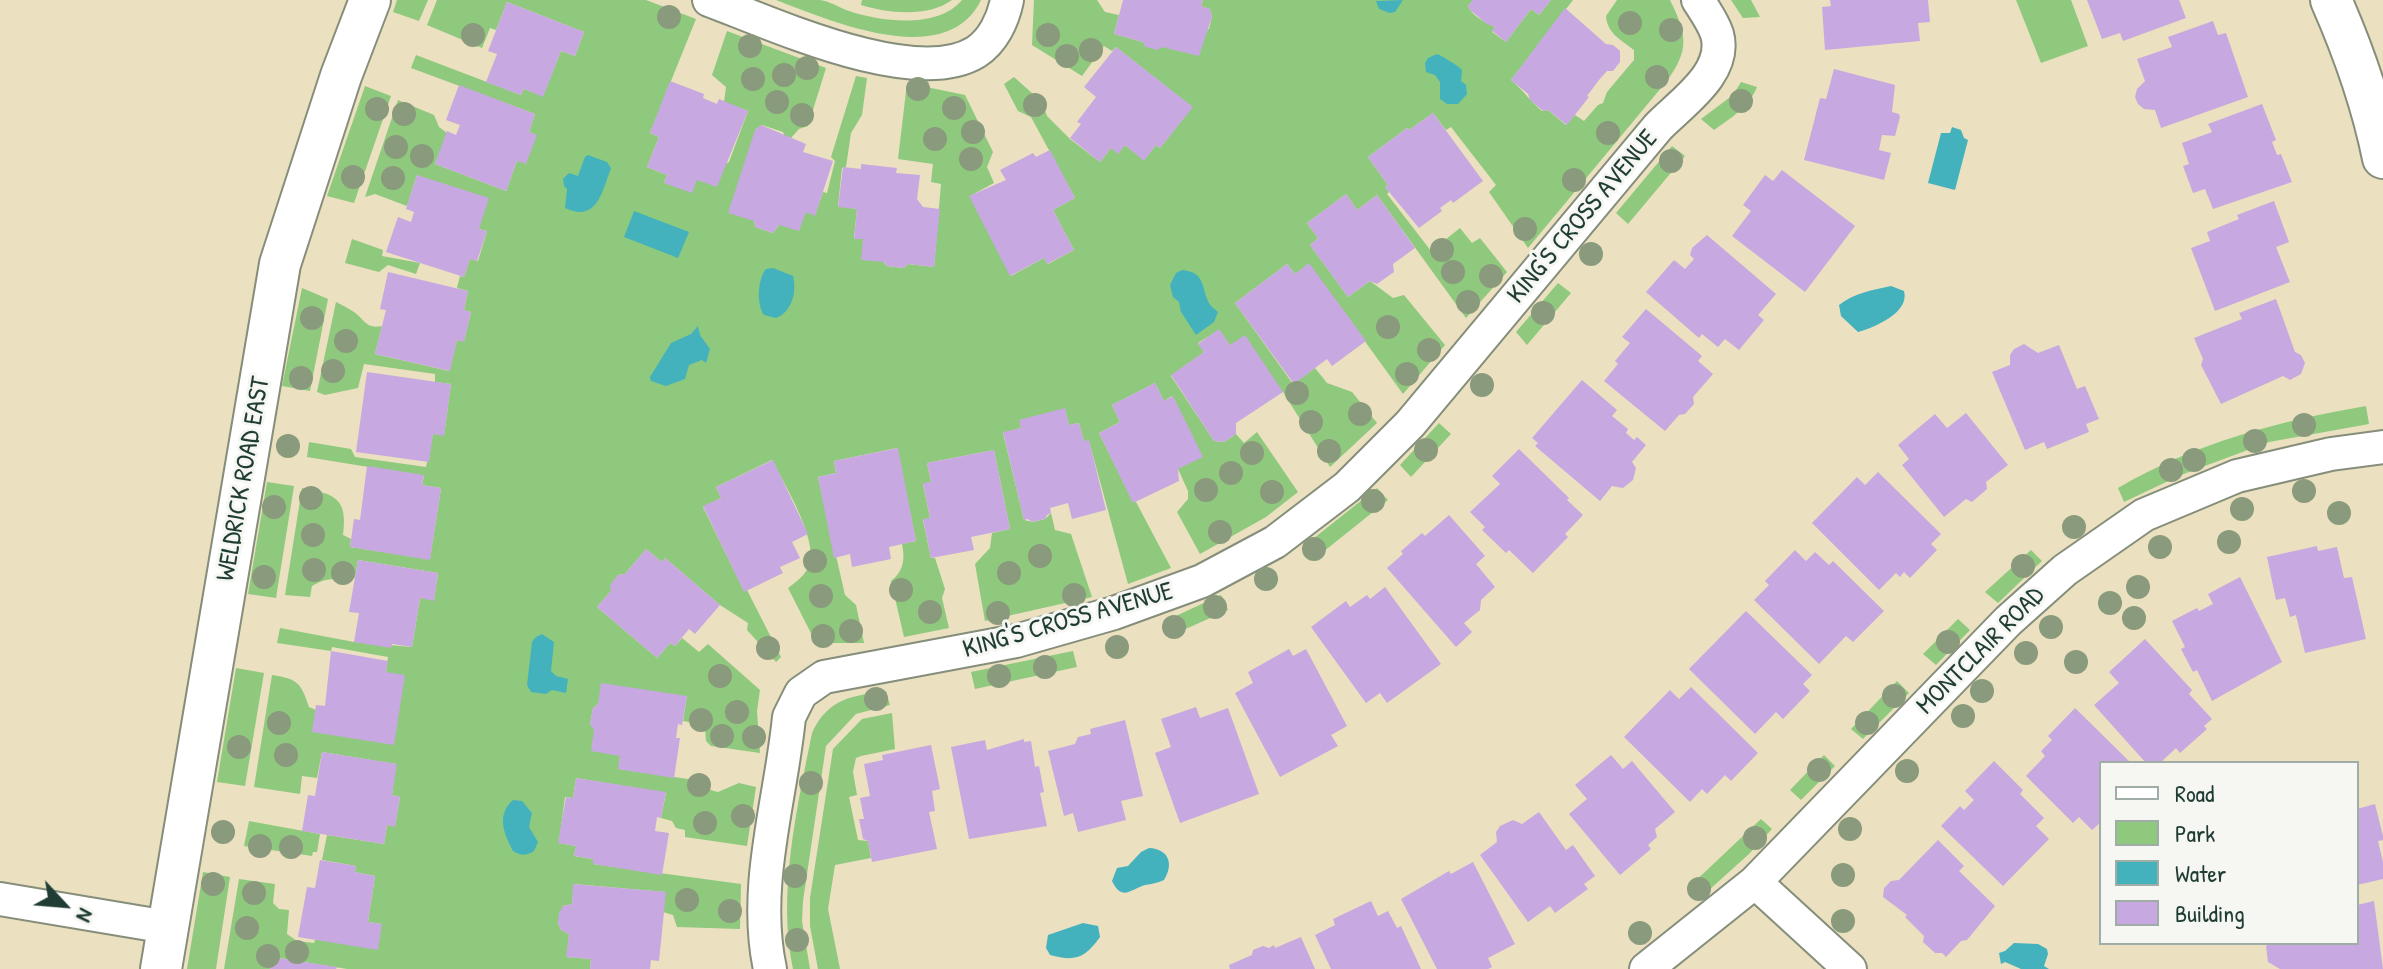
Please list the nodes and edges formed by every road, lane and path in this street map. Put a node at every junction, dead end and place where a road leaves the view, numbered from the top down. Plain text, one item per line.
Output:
1 (370, 0) edge
2 (709, 0) edge
3 (1007, 0) edge
4 (1698, 0) edge
5 (2331, 0) edge
6 (2381, 142) edge
7 (2383, 447) edge
8 (1755, 882) junction
9 (0, 899) edge
10 (167, 927) junction
11 (161, 969) edge
12 (770, 969) edge
13 (1646, 969) edge
14 (1850, 969) edge

1 - 10 street, WELDRICK ROAD EAST
2 - 3 street
4 - 12 street, KING'S CROSS AVENUE
5 - 6 street
7 - 8 street, MONTCLAIR ROAD
8 - 13 street, MONTCLAIR ROAD
8 - 14 street
9 - 10 street
10 - 11 street, WELDRICK ROAD EAST

